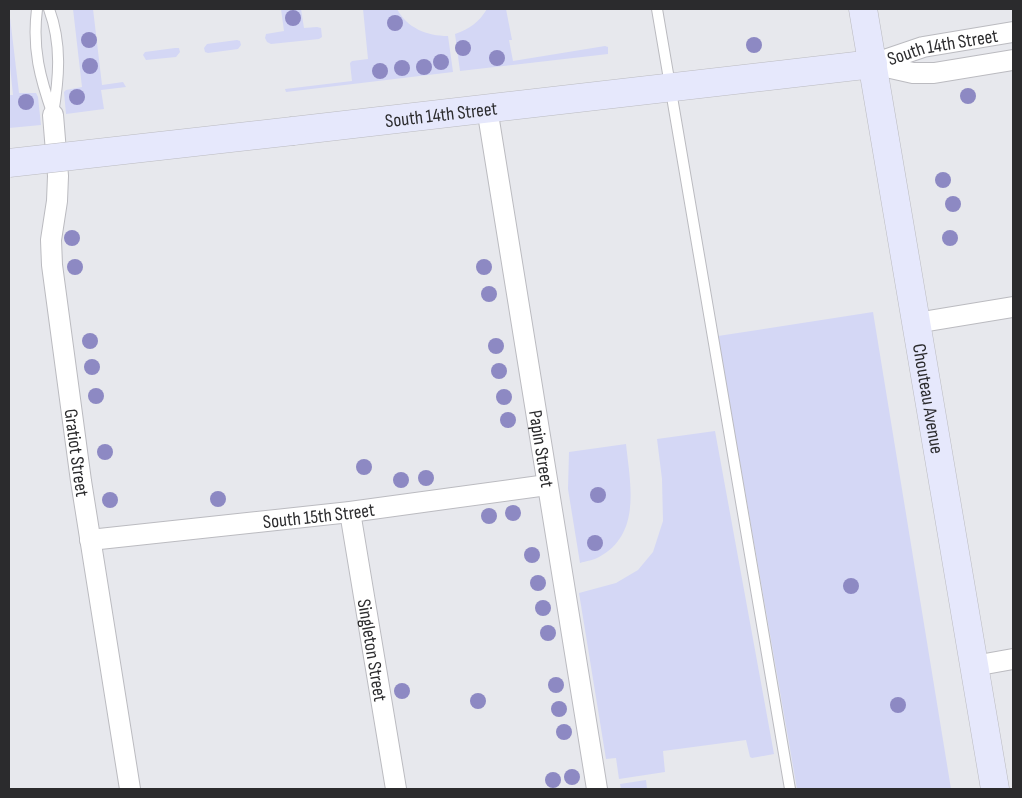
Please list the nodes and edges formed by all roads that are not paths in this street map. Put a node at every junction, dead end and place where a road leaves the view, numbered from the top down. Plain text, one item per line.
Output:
1 (36, 9) edge
2 (48, 9) edge
3 (657, 9) edge
4 (863, 9) edge
5 (1013, 32) edge
6 (1013, 60) edge
7 (873, 64) junction
8 (670, 87) junction
9 (487, 108) junction
10 (53, 115) junction
11 (9, 164) edge
12 (1013, 307) edge
13 (916, 323) junction
14 (547, 485) junction
15 (350, 512) junction
16 (90, 540) junction
17 (1013, 659) edge
18 (974, 666) junction
19 (130, 789) edge
20 (396, 789) edge
21 (597, 789) edge
22 (790, 789) edge
23 (995, 789) edge

1 - 10 lane, Gratiot Street
2 - 10 lane, Gratiot Street
3 - 8 lane
4 - 7 main road, Chouteau Avenue
5 - 7 street, South 14th Street
6 - 7 street, South 14th Street
7 - 8 main road, South 14th Street
7 - 13 main road, Chouteau Avenue
8 - 9 main road, South 14th Street
8 - 22 lane
9 - 11 main road, South 14th Street, bridge
9 - 14 street, Papin Street
10 - 16 street, Gratiot Street
12 - 13 street
13 - 18 main road, Chouteau Avenue
14 - 15 street, South 15th Street
14 - 21 street, Papin Street
15 - 16 street, South 15th Street
15 - 20 street, Singleton Street
16 - 19 street, Gratiot Street
17 - 18 street
18 - 23 main road, Chouteau Avenue

